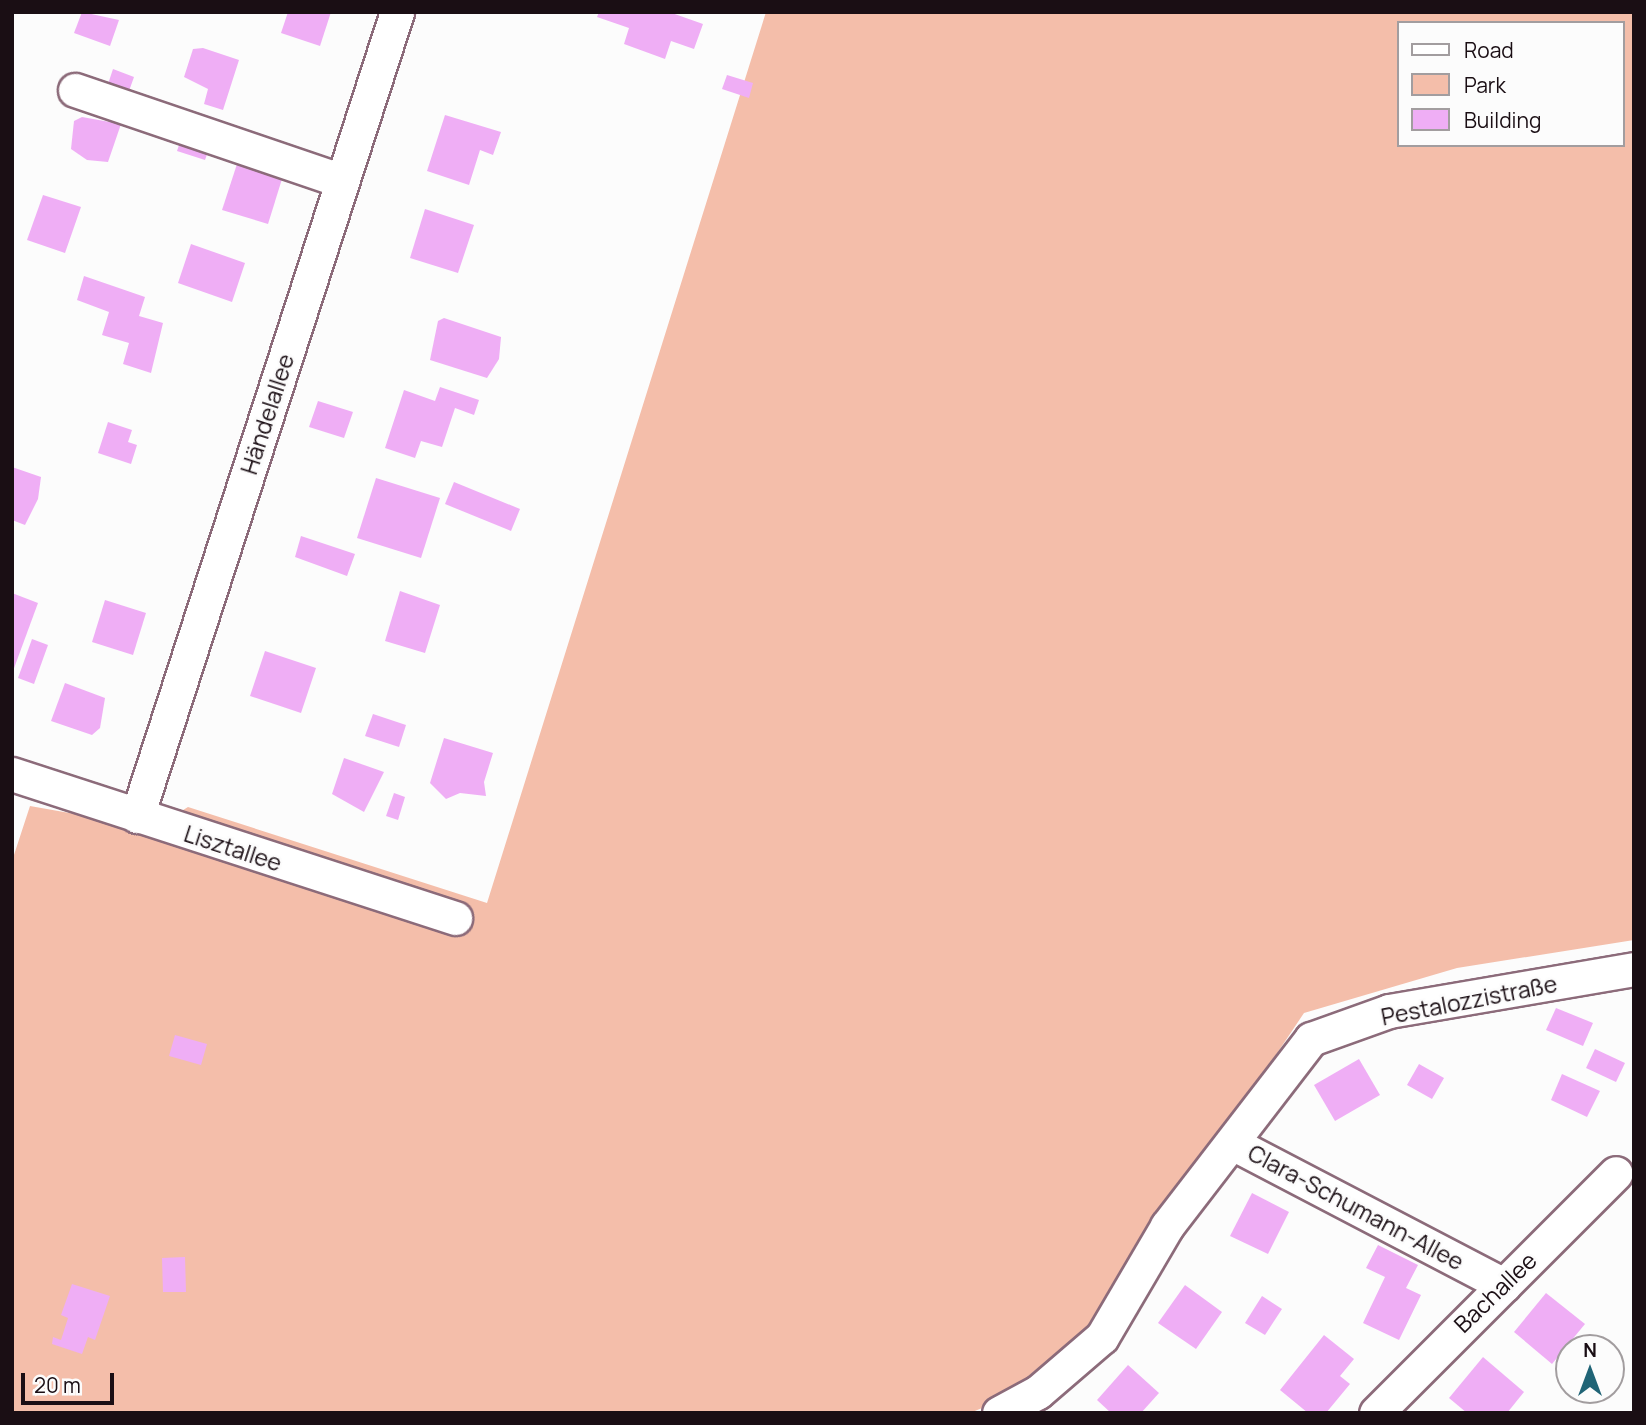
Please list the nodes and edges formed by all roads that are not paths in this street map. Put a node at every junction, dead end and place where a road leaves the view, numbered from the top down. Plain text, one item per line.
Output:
1 (397, 12) edge
2 (75, 90) dead end
3 (342, 181) junction
4 (12, 774) edge
5 (137, 817) junction
6 (455, 918) dead end
7 (1634, 969) edge
8 (1233, 1143) junction
9 (1616, 1173) dead end
10 (1504, 1285) junction
11 (999, 1413) edge
12 (1376, 1413) edge

1 - 3 street, Händelallee
2 - 3 street
3 - 5 street, Händelallee
4 - 5 street, Lisztallee
5 - 6 street, Lisztallee
7 - 8 street, Pestalozzistraße
8 - 10 street, Clara-Schumann-Allee
8 - 11 street, Clara-Schumann-Allee
9 - 10 street, Bachallee
10 - 12 street, Bachallee

